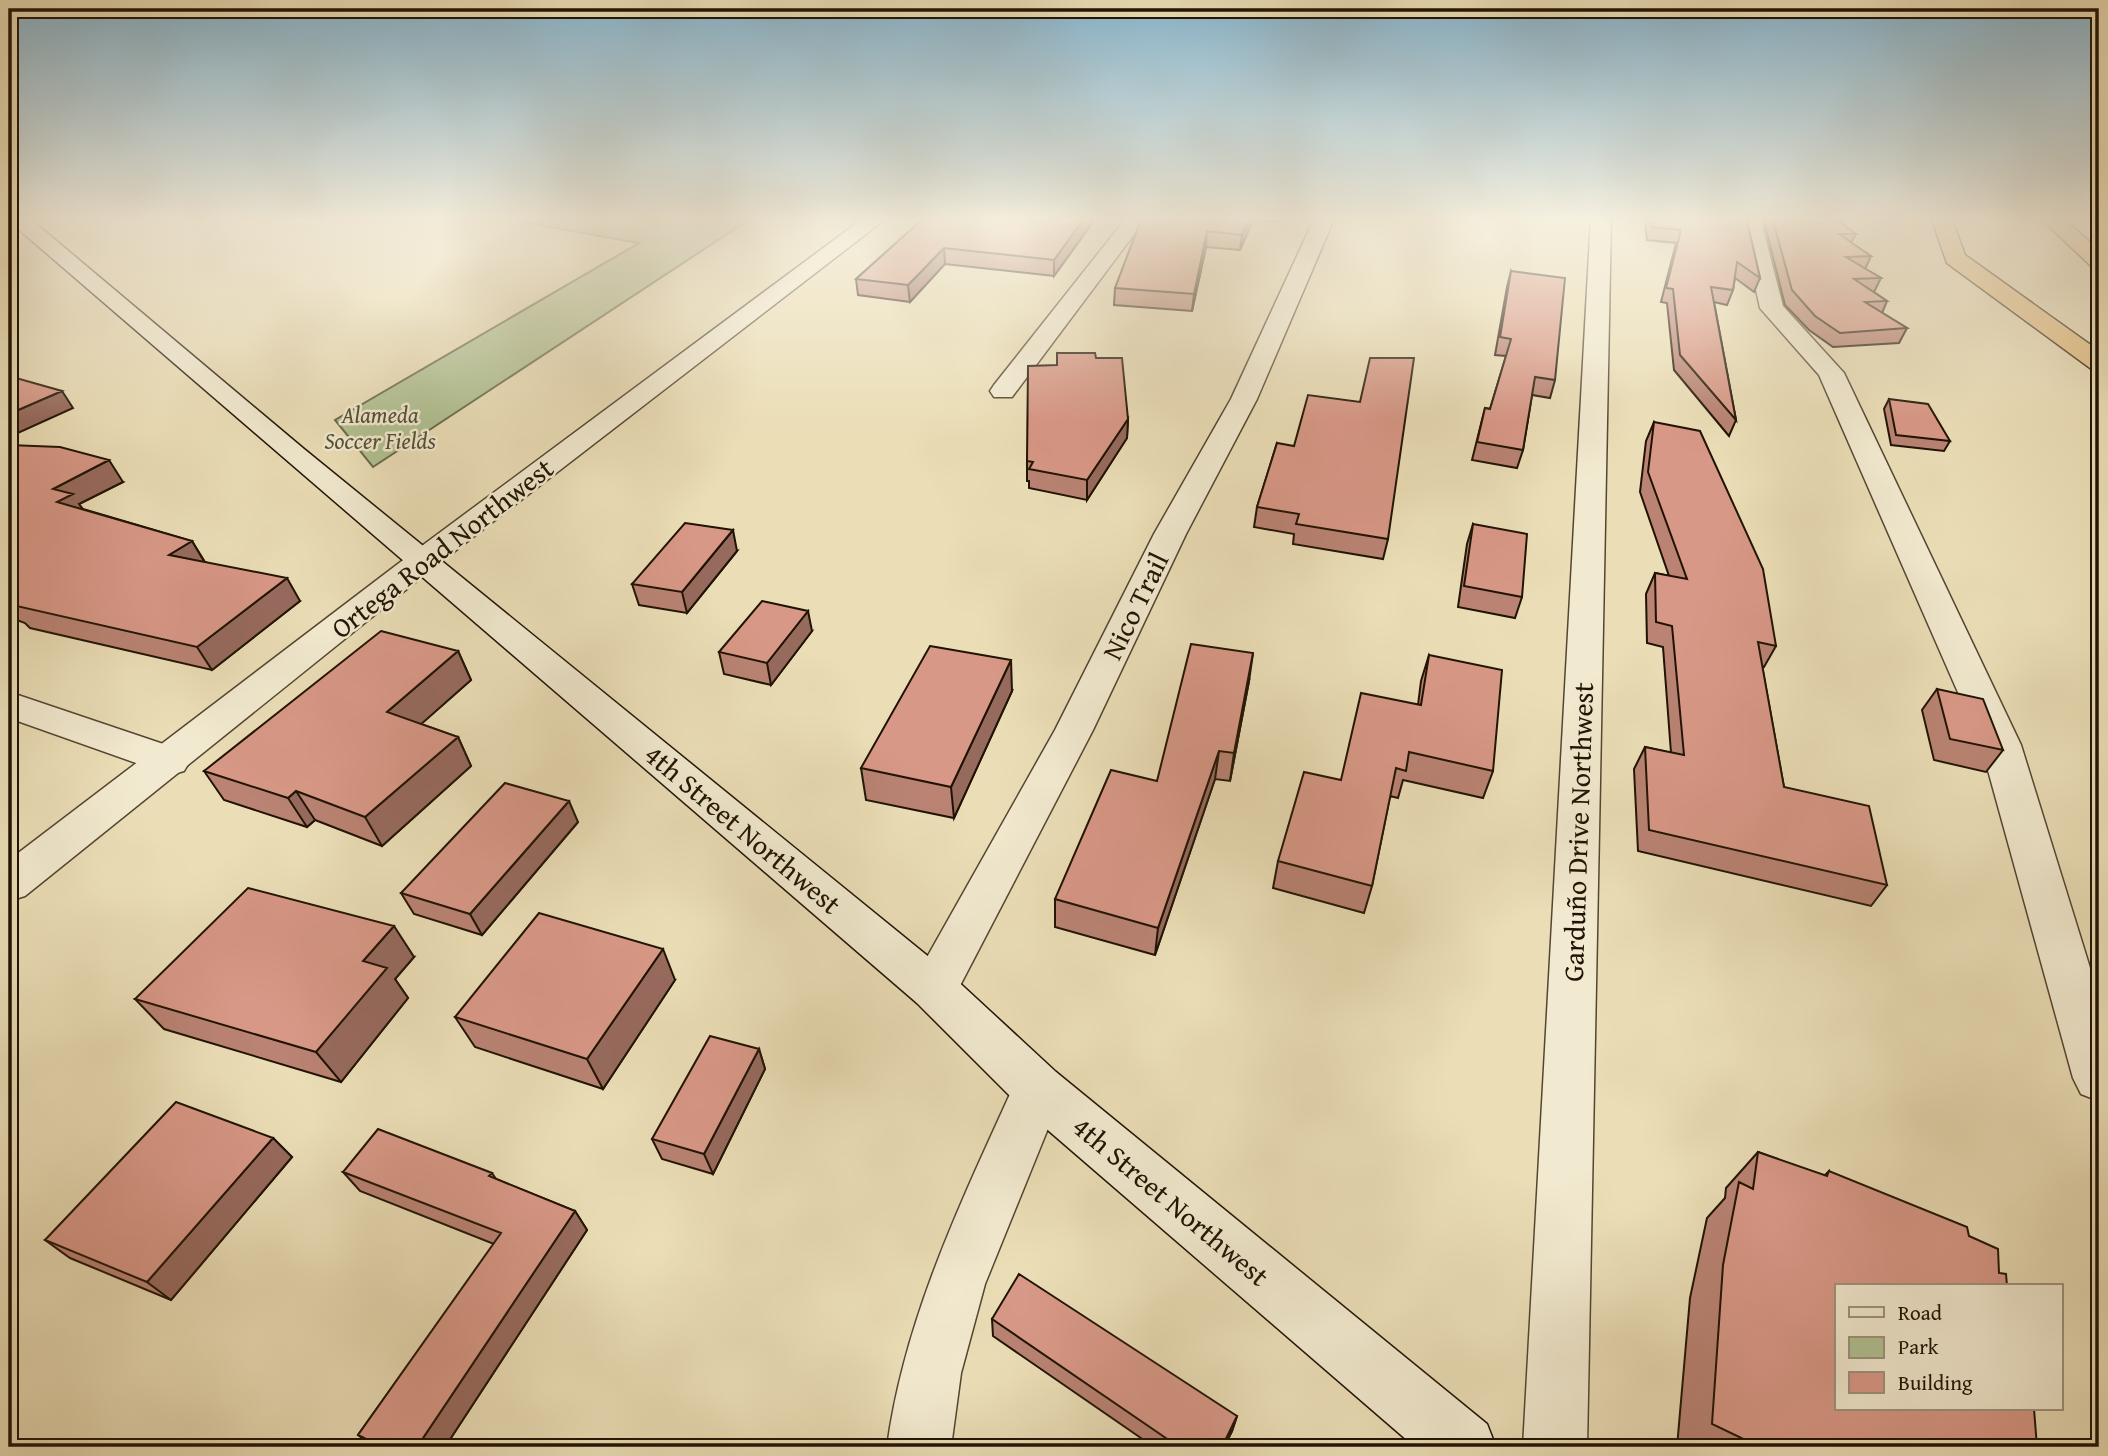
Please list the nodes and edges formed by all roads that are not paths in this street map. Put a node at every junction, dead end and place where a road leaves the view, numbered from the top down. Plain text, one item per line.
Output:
1 (96, 285) edge
2 (788, 285) edge
3 (1085, 285) edge
4 (1295, 285) edge
5 (1598, 285) edge
6 (1766, 285) edge
7 (1992, 285) edge
8 (2099, 363) edge
9 (1003, 391) dead end
10 (422, 561) junction
11 (9, 704) edge
12 (170, 761) junction
13 (9, 884) edge
14 (934, 989) junction
15 (2099, 1077) edge
16 (1038, 1089) junction
17 (919, 1447) edge
18 (1464, 1447) edge
19 (1555, 1447) edge

1 - 10 street, 4th Street Northwest
2 - 10 street, Ortega Road Northwest
3 - 9 street
4 - 14 street, Nico Trail
5 - 19 street, Garduño Drive Northwest
6 - 15 street
7 - 8 highway
10 - 12 street, Ortega Road Northwest
10 - 14 street, 4th Street Northwest
11 - 12 street
12 - 13 street, Ortega Road Northwest
14 - 16 street, 4th Street Northwest
16 - 17 street
16 - 18 street, 4th Street Northwest

